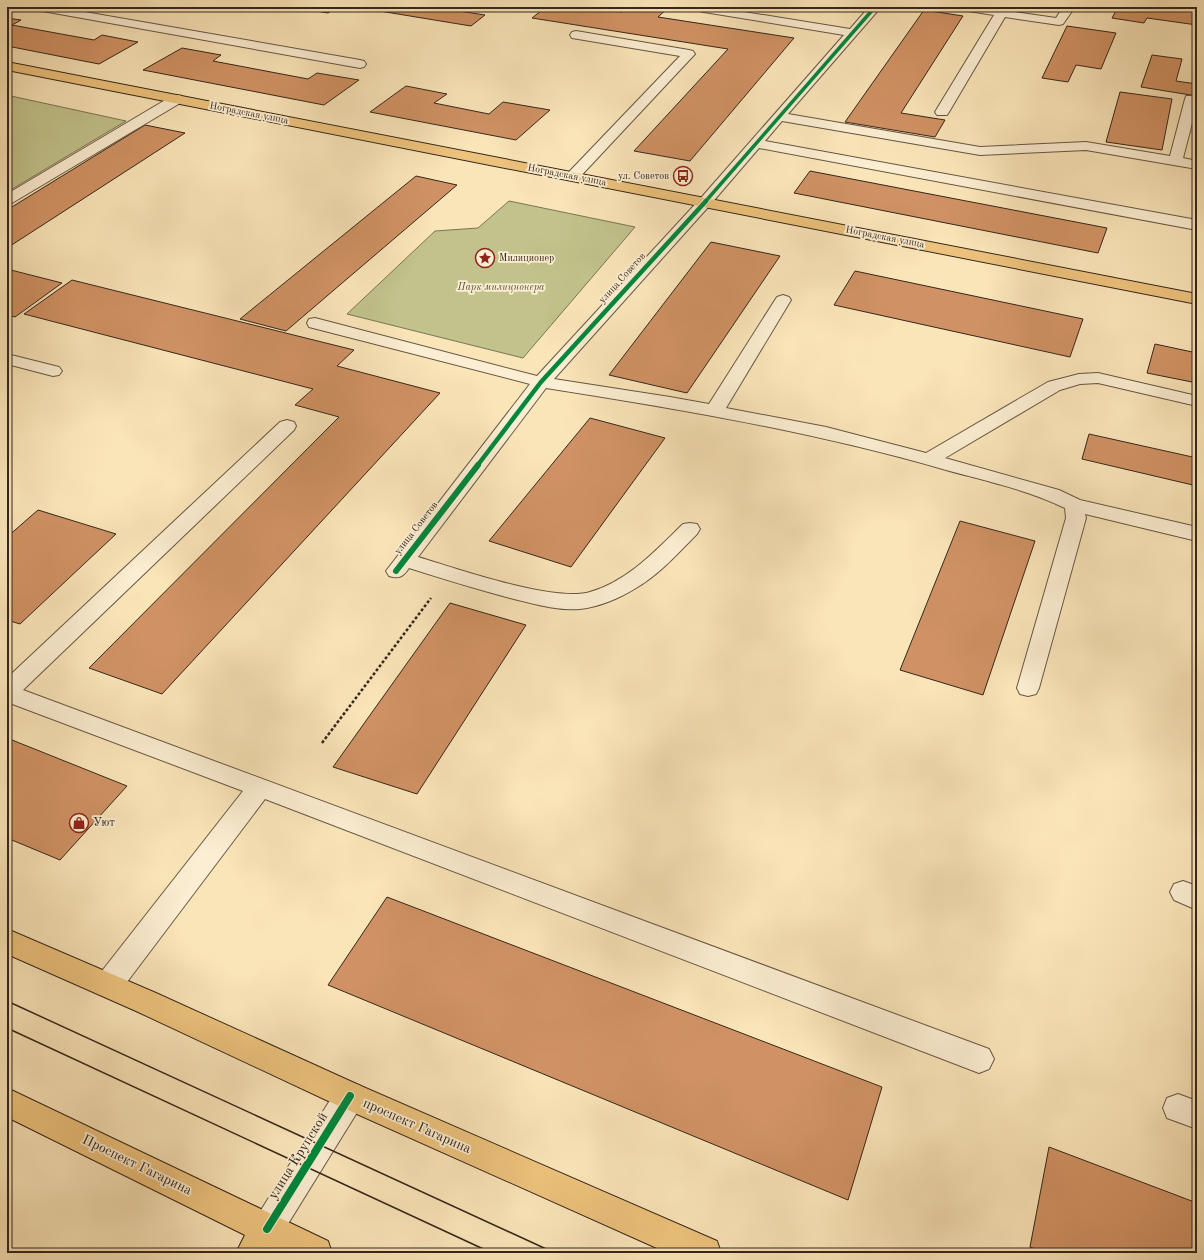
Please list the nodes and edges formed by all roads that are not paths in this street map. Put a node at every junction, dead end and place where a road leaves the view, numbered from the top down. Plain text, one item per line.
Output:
1 (37, 7) edge
2 (705, 7) edge
3 (875, 7) edge
4 (962, 7) edge
5 (1069, 7) edge
6 (1004, 10) edge
7 (853, 33) junction
8 (576, 34) dead end
9 (360, 64) dead end
10 (7, 66) edge
11 (177, 99) junction
12 (1197, 100) edge
13 (942, 112) dead end
14 (780, 117) junction
15 (1190, 130) edge
16 (757, 144) junction
17 (1175, 162) junction
18 (1197, 165) edge
19 (573, 176) junction
20 (7, 200) edge
21 (705, 202) junction
22 (1197, 225) edge
23 (1197, 299) edge
24 (783, 300) dead end
25 (315, 323) dead end
26 (7, 359) edge
27 (53, 371) dead end
28 (541, 382) junction
29 (1197, 401) edge
30 (715, 410) junction
31 (287, 426) dead end
32 (929, 459) junction
33 (1074, 505) junction
34 (690, 529) dead end
35 (1197, 534) edge
36 (1028, 688) dead end
37 (7, 693) edge
38 (260, 787) junction
39 (7, 941) edge
40 (108, 985) junction
41 (979, 1059) dead end
42 (350, 1096) junction
43 (7, 1102) edge
44 (259, 1241) edge
45 (316, 1253) edge
46 (705, 1253) edge

1 - 9 street
2 - 7 street
3 - 7 street, улица Советов
4 - 6 street
5 - 6 street
6 - 13 street
7 - 14 street, улица Советов
8 - 19 street
10 - 11 main road, Ноградская улица
11 - 19 main road, Ноградская улица
11 - 20 street
12 - 15 street
14 - 16 street, улица Советов
14 - 17 street
15 - 17 street
16 - 21 street, улица Советов
16 - 22 street
17 - 18 street
19 - 21 main road, Ноградская улица
21 - 23 main road, Ноградская улица
21 - 28 street, улица Советов
24 - 30 street
25 - 28 street
26 - 27 street
28 - 30 street
28 - 34 street, улица Советов
29 - 32 street
30 - 32 street
31 - 37 street
32 - 33 street
33 - 35 street
33 - 36 street
37 - 38 street
38 - 40 street
38 - 41 street
39 - 40 main road
40 - 42 main road, проспект Гагарина
42 - 44 street, улица Крупской
42 - 46 main road, проспект Гагарина
43 - 44 main road, Проспект Гагарина
44 - 45 main road

